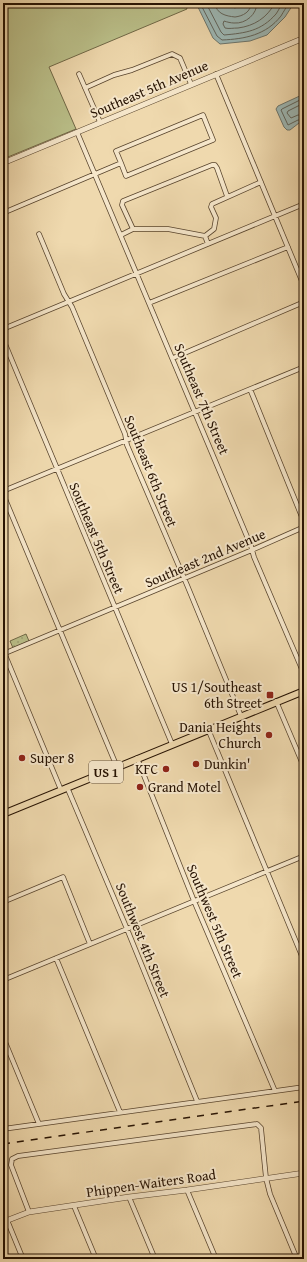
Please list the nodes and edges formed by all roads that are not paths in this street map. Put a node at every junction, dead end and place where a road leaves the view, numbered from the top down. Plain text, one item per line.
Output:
1 (304, 38) edge
2 (79, 74) dead end
3 (216, 74) junction
4 (191, 84) junction
5 (85, 88) junction
6 (100, 122) junction
7 (77, 132) junction
8 (3, 163) edge
9 (121, 163) junction
10 (95, 174) junction
11 (261, 182) junction
12 (227, 196) junction
13 (304, 204) edge
14 (3, 213) edge
15 (276, 216) junction
16 (133, 229) junction
17 (39, 234) dead end
18 (120, 235) junction
19 (205, 236) junction
20 (208, 244) junction
21 (288, 247) junction
22 (137, 273) junction
23 (304, 286) edge
24 (69, 302) junction
25 (304, 302) edge
26 (149, 303) junction
27 (3, 329) edge
28 (3, 339) edge
29 (173, 358) junction
30 (304, 369) edge
31 (250, 389) junction
32 (195, 411) junction
33 (126, 441) junction
34 (56, 470) junction
35 (3, 493) edge
36 (304, 522) edge
37 (304, 527) edge
38 (252, 550) junction
39 (184, 579) junction
40 (114, 608) junction
41 (60, 630) junction
42 (3, 652) edge
43 (304, 674) edge
44 (304, 691) edge
45 (276, 701) junction
46 (241, 716) junction
47 (208, 729) junction
48 (172, 744) junction
49 (137, 758) junction
50 (117, 767) junction
51 (304, 768) edge
52 (64, 789) junction
53 (3, 814) edge
54 (304, 856) edge
55 (267, 871) junction
56 (194, 901) junction
57 (3, 902) edge
58 (127, 929) junction
59 (90, 944) junction
60 (56, 958) junction
61 (304, 961) edge
62 (3, 980) edge
63 (3, 1037) edge
64 (304, 1086) edge
65 (274, 1091) junction
66 (197, 1101) junction
67 (120, 1112) junction
68 (39, 1124) junction
69 (3, 1129) edge
70 (304, 1173) edge
71 (266, 1178) junction
72 (188, 1190) junction
73 (129, 1197) junction
74 (74, 1206) junction
75 (29, 1212) junction
76 (5, 1221) edge
77 (23, 1259) edge
78 (96, 1259) edge
79 (155, 1259) edge
80 (216, 1259) edge
81 (297, 1259) edge

1 - 3 street, Southeast 5th Avenue
2 - 5 street
3 - 4 street, Southeast 5th Avenue
3 - 11 street
4 - 5 street
4 - 6 street, Southeast 5th Avenue
5 - 6 street
6 - 7 street, Southeast 5th Avenue
7 - 8 street, Southeast 5th Avenue
7 - 10 street, Southeast 7th Street
9 - 9 street
9 - 10 street
10 - 14 street
10 - 18 street, Southeast 7th Street
11 - 12 street
11 - 15 street
12 - 16 street
12 - 19 street
13 - 15 street
15 - 20 street
15 - 21 street
16 - 18 street
16 - 19 street
17 - 24 street, Southeast 6th Street
18 - 22 street, Southeast 7th Street
19 - 20 street
20 - 22 street
21 - 23 street
21 - 26 street
22 - 24 street
22 - 26 street, Southeast 7th Street
24 - 27 street
24 - 33 street, Southeast 6th Street
25 - 29 street
26 - 29 street, Southeast 7th Street
28 - 34 street, Southeast 5th Street
29 - 32 street, Southeast 7th Street
30 - 31 street
31 - 32 street
31 - 36 street
32 - 33 street
32 - 38 street, Southeast 7th Street
33 - 34 street
33 - 39 street, Southeast 6th Street
34 - 35 street
34 - 40 street, Southeast 5th Street
35 - 41 street
37 - 38 street, Southeast 2nd Avenue
38 - 39 street, Southeast 2nd Avenue
38 - 43 street, Southeast 7th Street
39 - 40 street, Southeast 2nd Avenue
39 - 46 street, Southeast 6th Street
40 - 41 street, Southeast 2nd Avenue
40 - 48 street, Southeast 5th Street
41 - 42 street, Southeast 2nd Avenue
41 - 50 street
42 - 52 street, Southwest 4th Street
44 - 45 main road, US 1
45 - 46 main road, US 1
45 - 51 street
46 - 47 main road, US 1
47 - 48 main road, US 1
47 - 55 street
48 - 49 main road, US 1
49 - 50 main road, US 1
49 - 56 street, Southwest 5th Street
50 - 52 main road, US 1
52 - 53 main road, US 1
52 - 58 street, Southwest 4th Street
54 - 55 street
55 - 56 street
55 - 61 street
56 - 58 street
56 - 65 street, Southwest 5th Street
57 - 59 street
58 - 59 street
58 - 66 street, Southwest 4th Street
59 - 60 street
60 - 62 street
60 - 67 street
63 - 68 street
64 - 65 street
65 - 66 street
66 - 67 street
67 - 68 street
68 - 69 street
70 - 71 street, Phippen-Waiters Road
71 - 72 street, Phippen-Waiters Road
71 - 75 street
71 - 81 street
72 - 73 street, Phippen-Waiters Road
72 - 80 street
73 - 74 street, Phippen-Waiters Road
73 - 79 street
74 - 75 street, Phippen-Waiters Road
74 - 78 street
75 - 76 street, Phippen-Waiters Road
76 - 77 street

